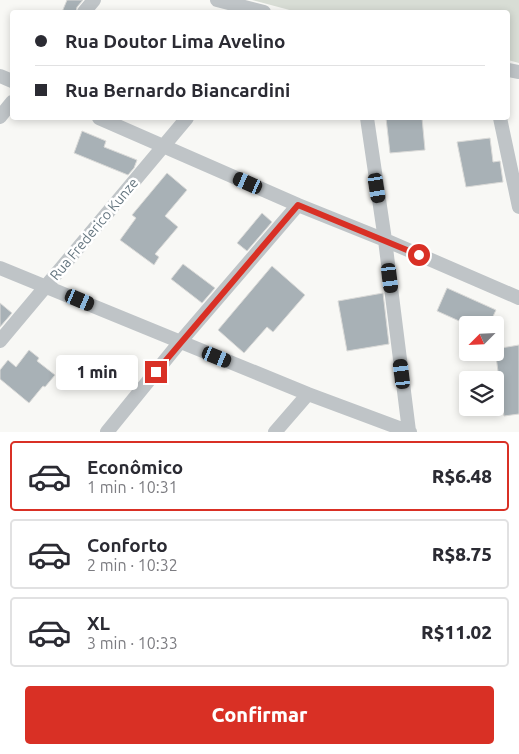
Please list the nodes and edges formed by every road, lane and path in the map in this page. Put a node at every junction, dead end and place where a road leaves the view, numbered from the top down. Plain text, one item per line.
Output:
1 (94, 0) edge
2 (217, 0) edge
3 (86, 10) edge
4 (256, 10) edge
5 (10, 104) edge
6 (0, 117) edge
7 (104, 120) edge
8 (185, 120) edge
9 (367, 120) edge
10 (500, 120) edge
11 (164, 145) junction
12 (298, 205) junction
13 (519, 207) edge
14 (385, 240) junction
15 (0, 268) edge
16 (47, 286) junction
17 (519, 298) edge
18 (0, 341) edge
19 (180, 342) junction
20 (308, 394) junction
21 (409, 431) edge
22 (107, 432) edge
23 (275, 432) edge

1 - 3 street
2 - 4 street
5 - 6 street
7 - 11 street
8 - 11 street, Rua Frederico Kunze
9 - 14 street
10 - 13 street
11 - 12 street
11 - 16 street, Rua Frederico Kunze
12 - 14 street
12 - 19 street
14 - 17 street
14 - 21 street
15 - 16 street
16 - 18 street, Rua Frederico Kunze
16 - 19 street
19 - 20 street
19 - 22 street
20 - 21 street
20 - 23 street

